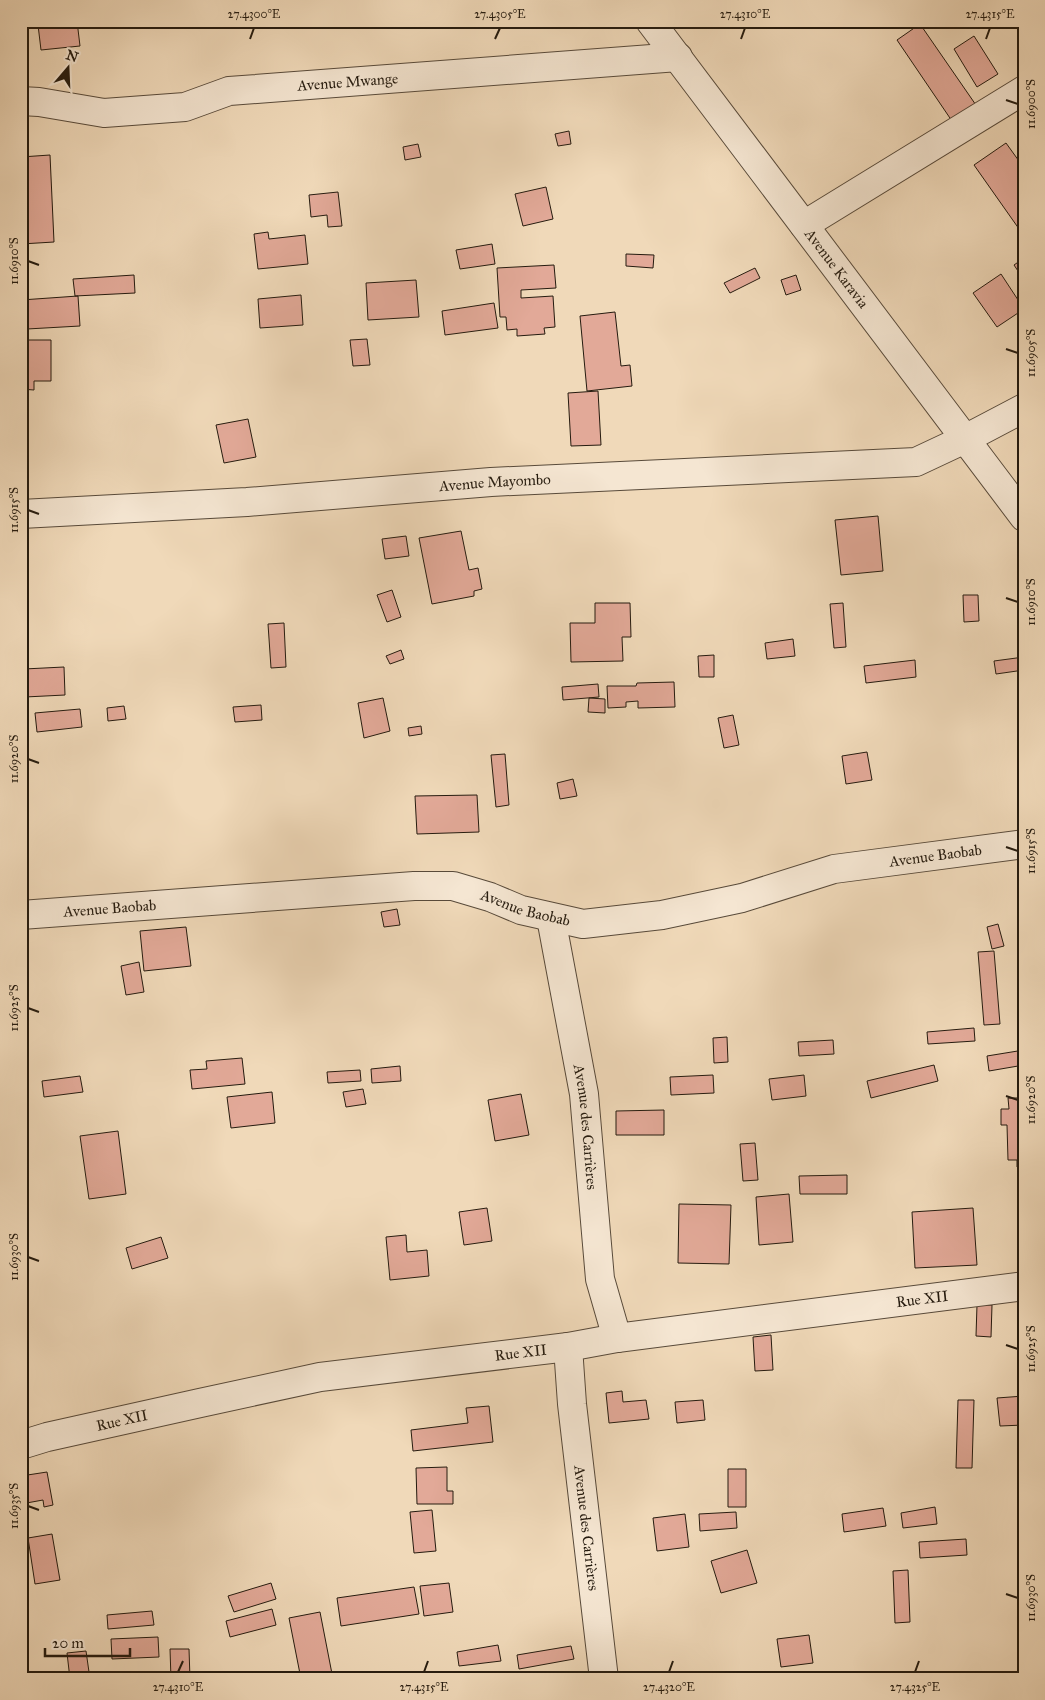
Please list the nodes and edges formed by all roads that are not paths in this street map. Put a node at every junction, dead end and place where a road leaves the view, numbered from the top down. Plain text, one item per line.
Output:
1 (650, 21) edge
2 (678, 57) junction
3 (1024, 90) edge
4 (21, 101) edge
5 (804, 225) junction
6 (1024, 408) edge
7 (965, 439) junction
8 (21, 514) edge
9 (1024, 516) edge
10 (1024, 844) edge
11 (21, 915) edge
12 (551, 918) junction
13 (1024, 1286) edge
14 (617, 1338) junction
15 (568, 1347) junction
16 (21, 1445) edge
17 (604, 1679) edge

1 - 2 street, Avenue Karavia
2 - 4 street, Avenue Mwange
2 - 5 street, Avenue Karavia
3 - 5 street
5 - 7 street, Avenue Karavia
6 - 7 street, Avenue Mayombo
7 - 8 street, Avenue Mayombo
7 - 9 street, Avenue Karavia
10 - 12 street, Avenue Baobab
11 - 12 street, Avenue Baobab
12 - 14 street, Avenue des Carrières
13 - 14 street, Rue XII
14 - 15 street, Rue XII
15 - 16 street, Rue XII
15 - 17 street, Avenue des Carrières

